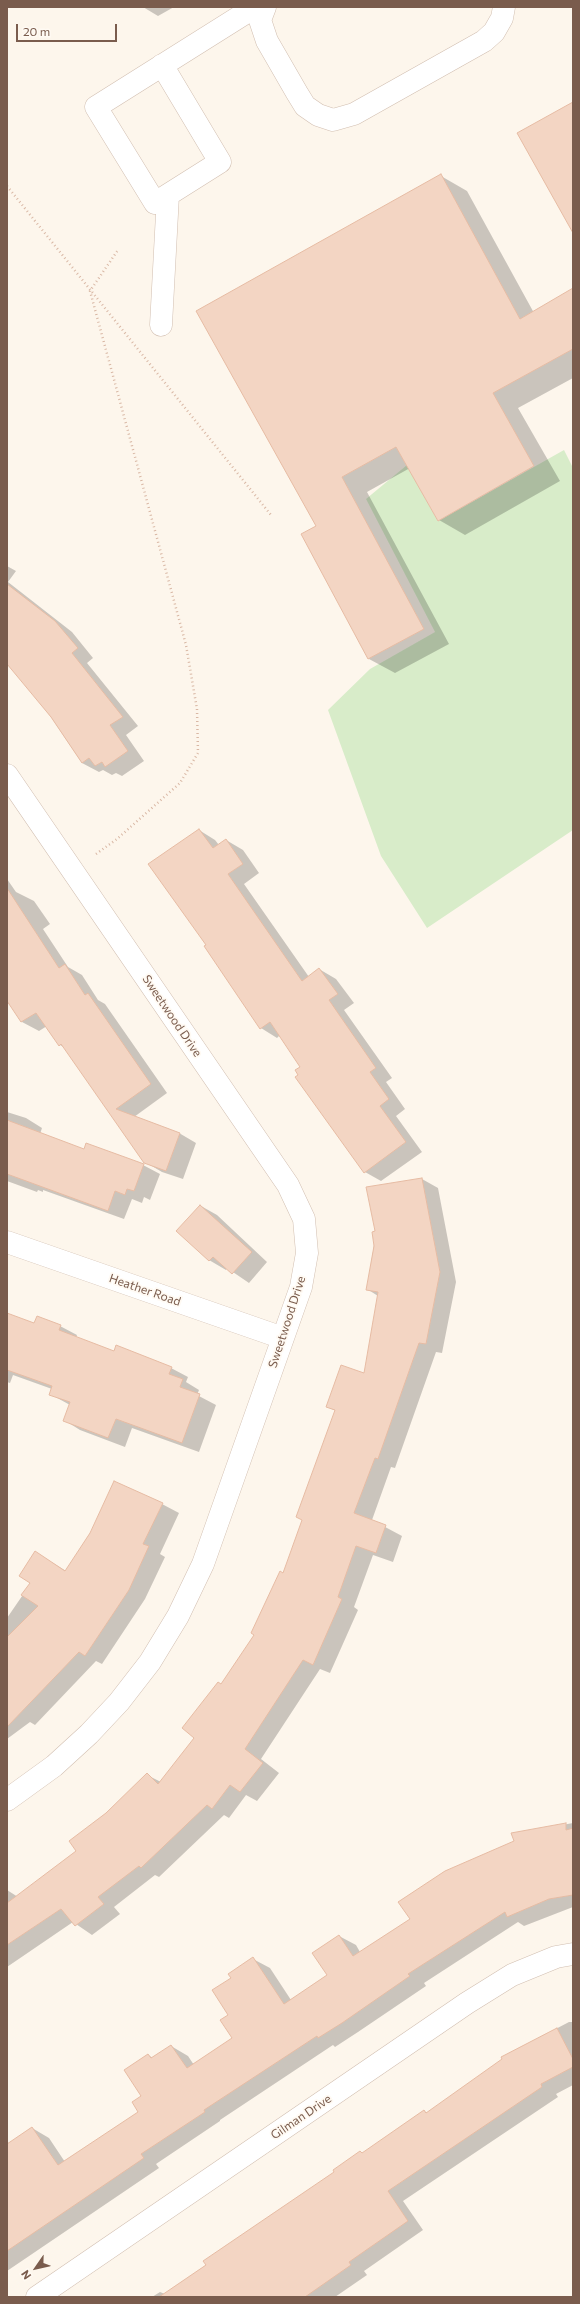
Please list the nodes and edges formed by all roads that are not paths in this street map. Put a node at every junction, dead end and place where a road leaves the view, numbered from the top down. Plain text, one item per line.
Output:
1 (255, 7) edge
2 (264, 7) edge
3 (504, 7) edge
4 (162, 65) junction
5 (168, 195) junction
6 (161, 325) dead end
7 (7, 775) edge
8 (7, 1242) edge
9 (283, 1338) junction
10 (7, 1800) edge
11 (573, 1954) edge
12 (37, 2297) edge

1 - 4 street
2 - 3 street
4 - 5 street
4 - 5 street
5 - 6 street
7 - 9 street, Sweetwood Drive
8 - 9 street, Heather Road
9 - 10 street, Sweetwood Drive
11 - 12 street, Gilman Drive

